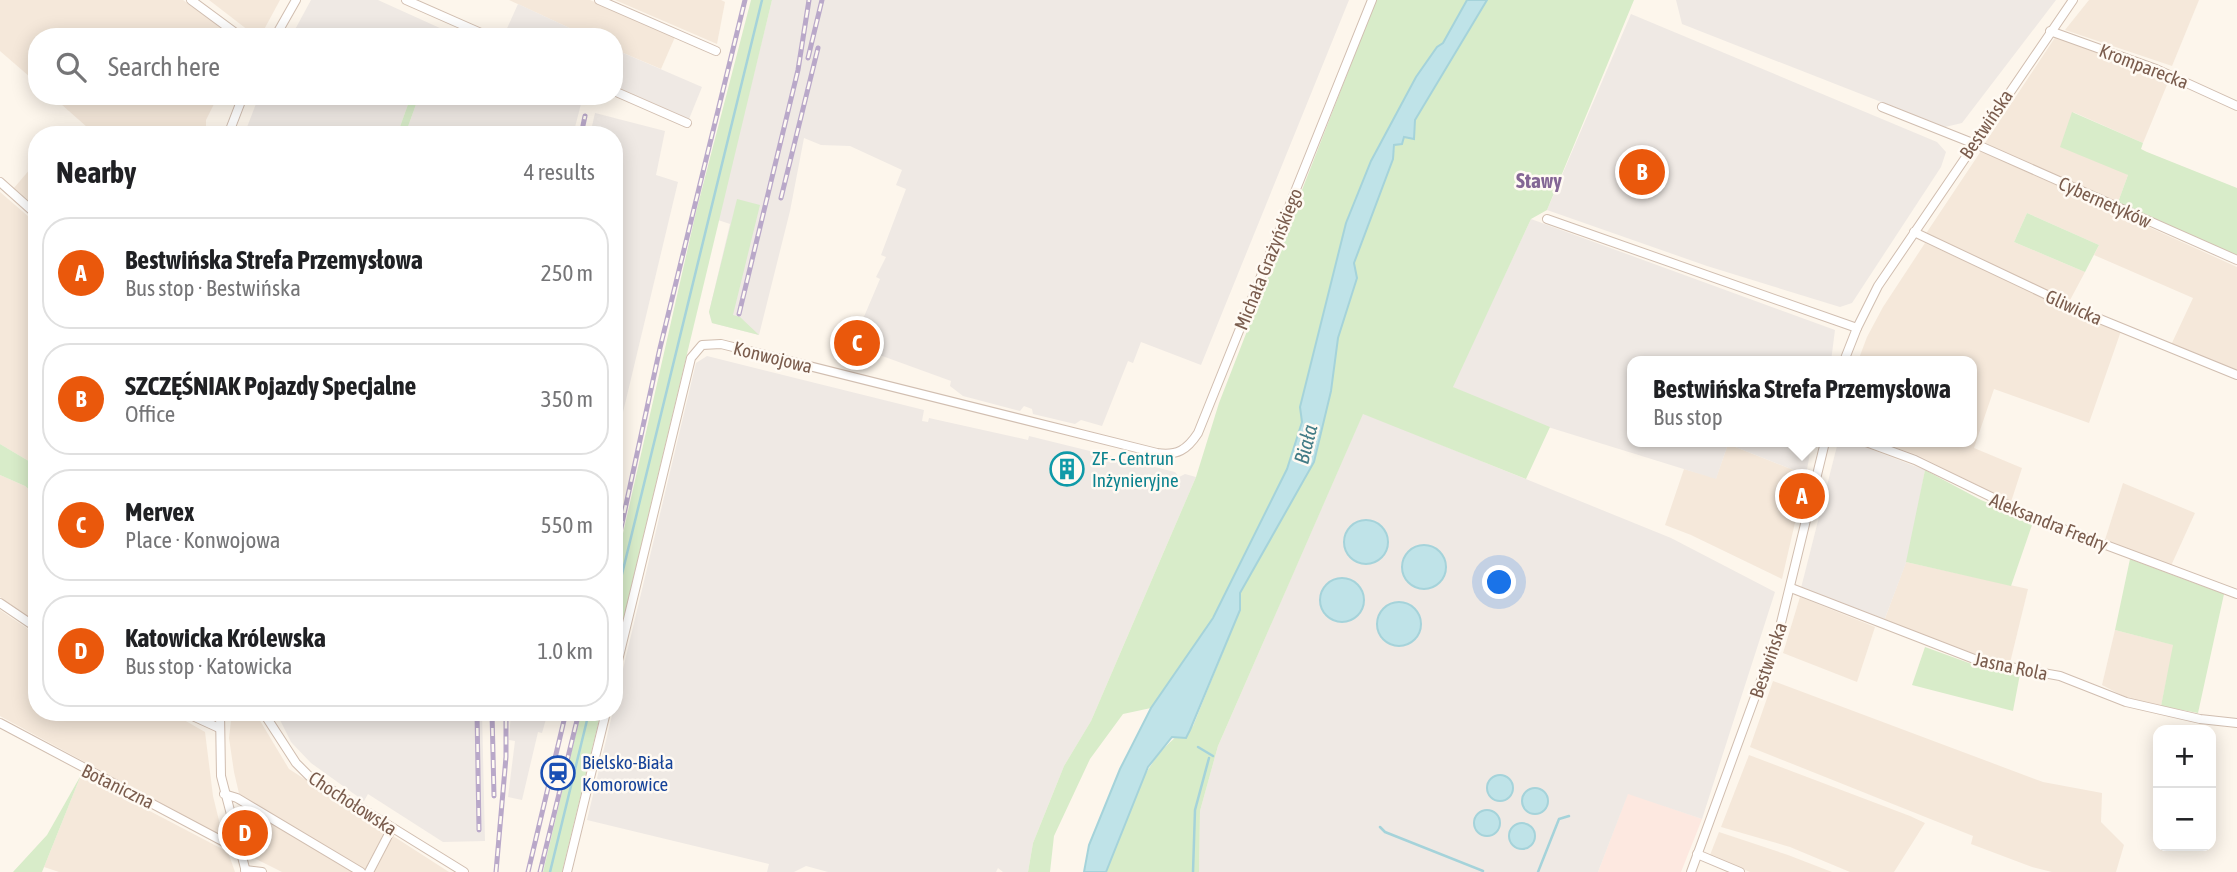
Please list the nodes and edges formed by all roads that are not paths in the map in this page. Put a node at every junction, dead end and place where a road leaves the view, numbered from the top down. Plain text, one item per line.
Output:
1 (191, 0) edge
2 (296, 0) edge
3 (406, 0) edge
4 (598, 0) edge
5 (1372, 0) edge
6 (2073, 0) edge
7 (229, 28) edge
8 (280, 28) edge
9 (470, 28) edge
10 (2050, 31) junction
11 (716, 51) dead end
12 (623, 95) edge
13 (240, 105) edge
14 (2237, 106) edge
15 (1882, 107) dead end
16 (687, 123) dead end
17 (231, 126) edge
18 (1972, 144) junction
19 (0, 182) edge
20 (28, 207) edge
21 (1547, 219) dead end
22 (1914, 232) junction
23 (2237, 260) edge
24 (1857, 328) junction
25 (1846, 356) edge
26 (2237, 375) edge
27 (1824, 447) edge
28 (1880, 447) edge
29 (1180, 452) joint
30 (1791, 588) junction
31 (2237, 594) edge
32 (0, 603) edge
33 (28, 622) edge
34 (623, 640) edge
35 (204, 721) edge
36 (219, 721) edge
37 (269, 721) edge
38 (604, 721) edge
39 (0, 723) edge
40 (2237, 723) edge
41 (219, 728) junction
42 (224, 793) junction
43 (392, 828) junction
44 (238, 845) junction
45 (1697, 854) junction
46 (246, 871) edge
47 (262, 872) edge
48 (361, 872) edge
49 (369, 872) edge
50 (464, 872) edge
51 (567, 872) edge
52 (1691, 872) edge
53 (1740, 872) edge

1 - 7 street
2 - 8 street
3 - 9 street
4 - 11 street
5 - 29 street, Michała Grażyńskiego
6 - 10 street, Bestwińska
10 - 14 street, Kromparecka
10 - 18 street, Bestwińska
12 - 16 street
13 - 17 street
15 - 18 street, Cybernetyków
18 - 22 street, Bestwińska
18 - 23 street, Cybernetyków
19 - 20 street
21 - 24 street
22 - 24 street, Bestwińska
22 - 26 street, Gliwicka
24 - 25 street, Bestwińska
27 - 30 street, Bestwińska
28 - 31 street, Aleksandra Fredry
29 - 34 street, Konwojowa
30 - 40 street, Jasna Rola
30 - 45 street, Bestwińska
32 - 33 street
35 - 41 street
36 - 41 street
37 - 43 street, Chochołowska
38 - 51 street
39 - 44 street, Botaniczna
41 - 42 street
42 - 44 street
42 - 48 street
43 - 49 street
43 - 50 street, Chochołowska
44 - 46 street
45 - 52 street, Bestwińska
45 - 53 street
46 - 47 street

